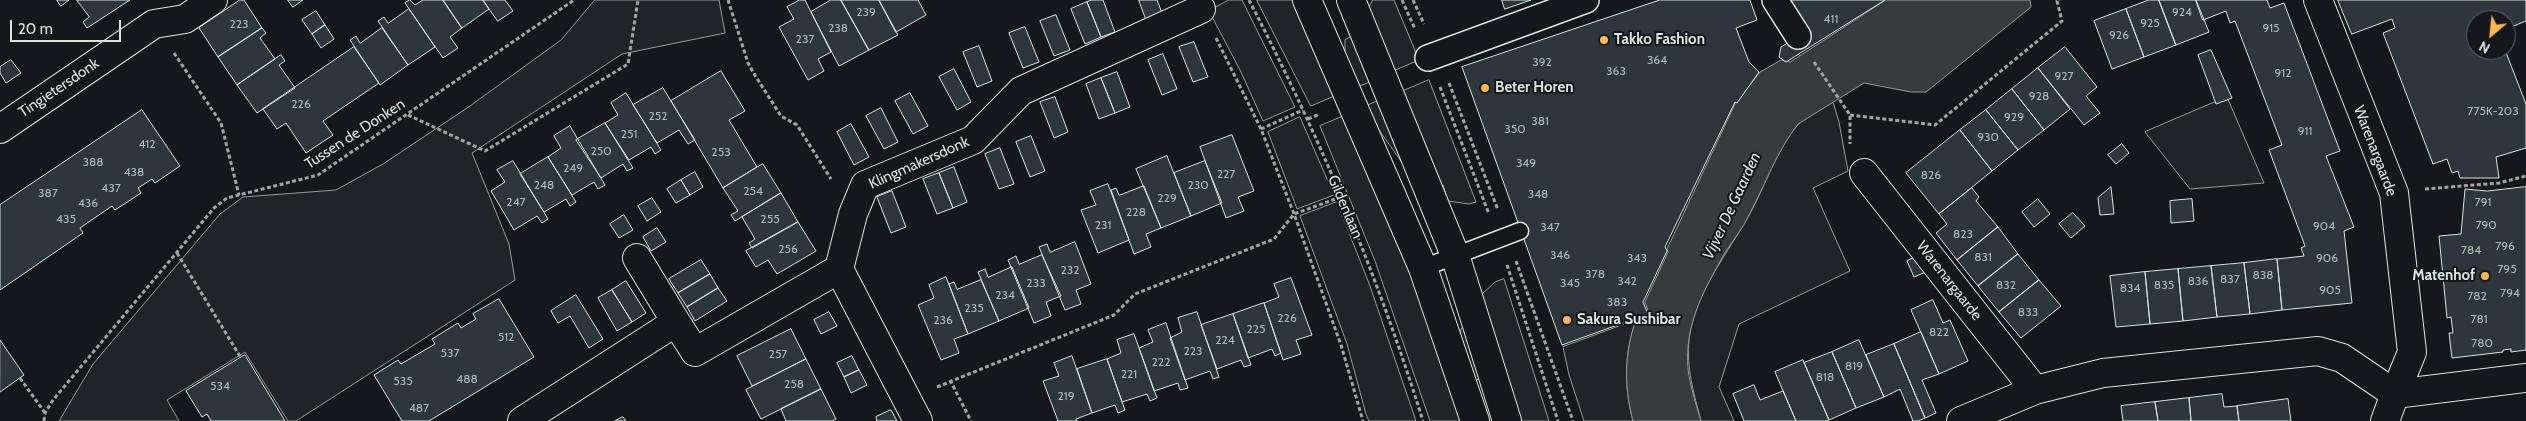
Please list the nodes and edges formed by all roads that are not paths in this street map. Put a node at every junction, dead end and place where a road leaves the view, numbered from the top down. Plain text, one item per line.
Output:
1 (213, 0) edge
2 (1307, 0) edge
3 (1351, 0) edge
4 (1586, 0) edge
5 (1775, 0) edge
6 (2318, 0) edge
7 (178, 10) edge
8 (1202, 10) road end
9 (1798, 36) dead end
10 (1428, 58) road end
11 (0, 129) edge
12 (1864, 173) dead end
13 (1520, 231) dead end
14 (1455, 255) junction
15 (637, 258) dead end
16 (1423, 268) junction
17 (839, 269) junction
18 (676, 322) junction
19 (2526, 378) edge
20 (2035, 390) junction
21 (2395, 394) junction
22 (913, 412) edge
23 (522, 421) edge
24 (1475, 421) edge
25 (1507, 421) edge
26 (1961, 421) edge
27 (2385, 421) edge

1 - 7 street
2 - 16 street
3 - 14 street
4 - 10 street
5 - 9 street
6 - 21 street, Warenargaarde
7 - 11 street, Tingietersdonk
8 - 17 street, Klingmakersdonk
12 - 20 street, Warenargaarde
13 - 14 lane
14 - 16 lane
14 - 25 street
15 - 18 street
16 - 24 street
17 - 18 street
17 - 22 street
18 - 23 street
19 - 21 street
20 - 21 street
20 - 26 street
21 - 27 street, Warenargaarde

